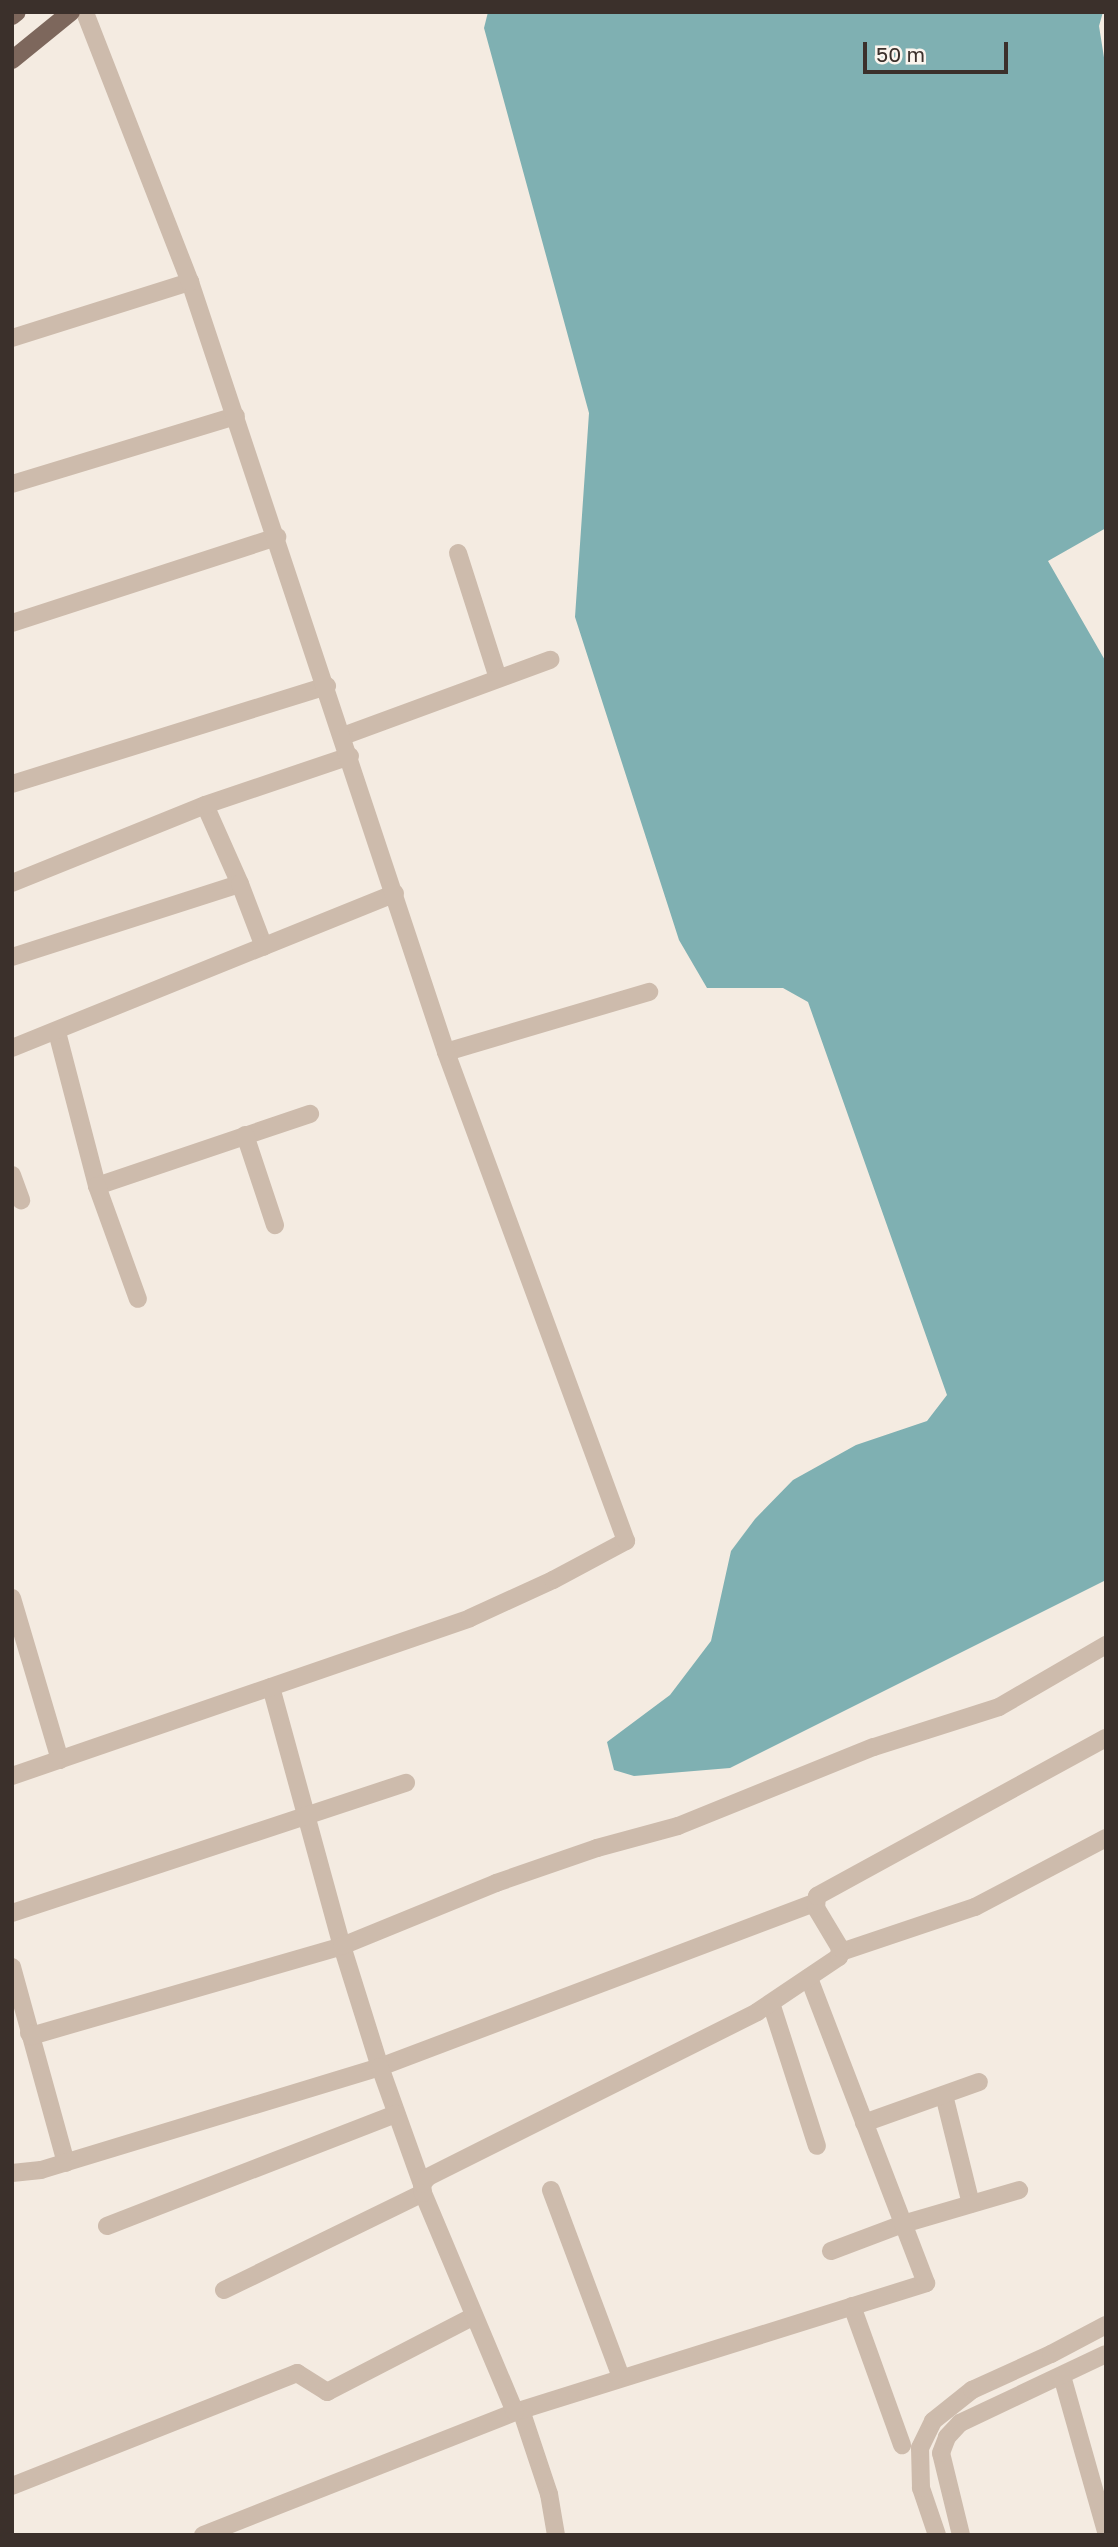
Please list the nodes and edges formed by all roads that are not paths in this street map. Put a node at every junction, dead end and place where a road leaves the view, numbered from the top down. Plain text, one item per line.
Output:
1 (17, 12) edge
2 (71, 12) edge
3 (85, 12) edge
4 (12, 16) edge
5 (12, 60) edge
6 (190, 282) junction
7 (12, 338) edge
8 (236, 416) junction
9 (12, 484) edge
10 (276, 537) junction
11 (458, 553) dead end
12 (12, 623) edge
13 (550, 660) dead end
14 (498, 678) junction
15 (327, 686) junction
16 (344, 736) junction
17 (350, 756) junction
18 (12, 783) edge
19 (205, 805) junction
20 (12, 883) edge
21 (240, 884) junction
22 (396, 893) junction
23 (264, 947) junction
24 (12, 957) edge
25 (649, 992) dead end
26 (57, 1032) junction
27 (12, 1048) edge
28 (446, 1052) junction
29 (310, 1114) dead end
30 (245, 1135) junction
31 (12, 1175) edge
32 (96, 1186) junction
33 (21, 1200) dead end
34 (275, 1225) dead end
35 (138, 1299) dead end
36 (12, 1598) edge
37 (1106, 1646) edge
38 (271, 1687) junction
39 (1106, 1738) edge
40 (60, 1760) junction
41 (12, 1776) edge
42 (406, 1783) dead end
43 (306, 1817) junction
44 (1106, 1838) edge
45 (814, 1903) junction
46 (12, 1913) edge
47 (341, 1945) junction
48 (841, 1952) junction
49 (12, 1967) edge
50 (809, 1978) junction
51 (771, 2003) junction
52 (30, 2035) junction
53 (380, 2067) junction
54 (979, 2082) dead end
55 (944, 2095) junction
56 (396, 2114) junction
57 (864, 2123) junction
58 (817, 2146) dead end
59 (66, 2163) junction
60 (12, 2173) edge
61 (422, 2189) junction
62 (551, 2190) dead end
63 (1019, 2190) dead end
64 (971, 2204) junction
65 (903, 2224) junction
66 (107, 2226) dead end
67 (831, 2251) dead end
68 (224, 2290) dead end
69 (852, 2306) junction
70 (474, 2316) junction
71 (1106, 2325) edge
72 (1106, 2354) edge
73 (1062, 2376) junction
74 (621, 2377) junction
75 (518, 2411) junction
76 (923, 2441) junction
77 (902, 2445) dead end
78 (943, 2448) junction
79 (12, 2486) edge
80 (1106, 2532) edge
81 (203, 2535) edge
82 (556, 2535) edge
83 (937, 2535) edge
84 (961, 2535) edge

1 - 4 main road
2 - 5 main road
3 - 6 street
6 - 7 street
6 - 8 street
8 - 9 street
8 - 10 street
10 - 12 street
10 - 15 street
11 - 14 street
13 - 14 street
14 - 16 street
15 - 16 street
15 - 18 street
16 - 17 street
17 - 19 street
17 - 22 street
19 - 20 street
19 - 21 street
21 - 23 street
21 - 24 street
22 - 23 street
22 - 28 street
23 - 26 street
25 - 28 street
26 - 27 street
26 - 32 street
28 - 38 street
29 - 30 street
30 - 32 street
30 - 34 street
31 - 33 street
32 - 35 street
36 - 40 street
37 - 47 street
38 - 40 street
38 - 43 street
39 - 45 street
40 - 41 street
42 - 43 street
43 - 46 street
43 - 47 street
44 - 48 street
45 - 48 street
45 - 53 street
47 - 52 street
47 - 53 street
48 - 50 street
49 - 52 street
50 - 51 street
50 - 57 street
51 - 58 street
51 - 61 street
52 - 59 street
53 - 56 street
53 - 59 street
54 - 55 street
55 - 57 street
55 - 64 street
56 - 61 street
56 - 66 street
57 - 65 street
59 - 60 street
61 - 68 street
61 - 70 street
62 - 74 street
63 - 64 street
64 - 65 street
65 - 67 street
65 - 69 street
69 - 74 street
69 - 77 street
70 - 75 street
70 - 79 street
71 - 76 street
72 - 73 street
73 - 78 street
73 - 80 street
74 - 75 street
75 - 81 street
75 - 82 street
76 - 78 street
76 - 83 street
78 - 84 street

